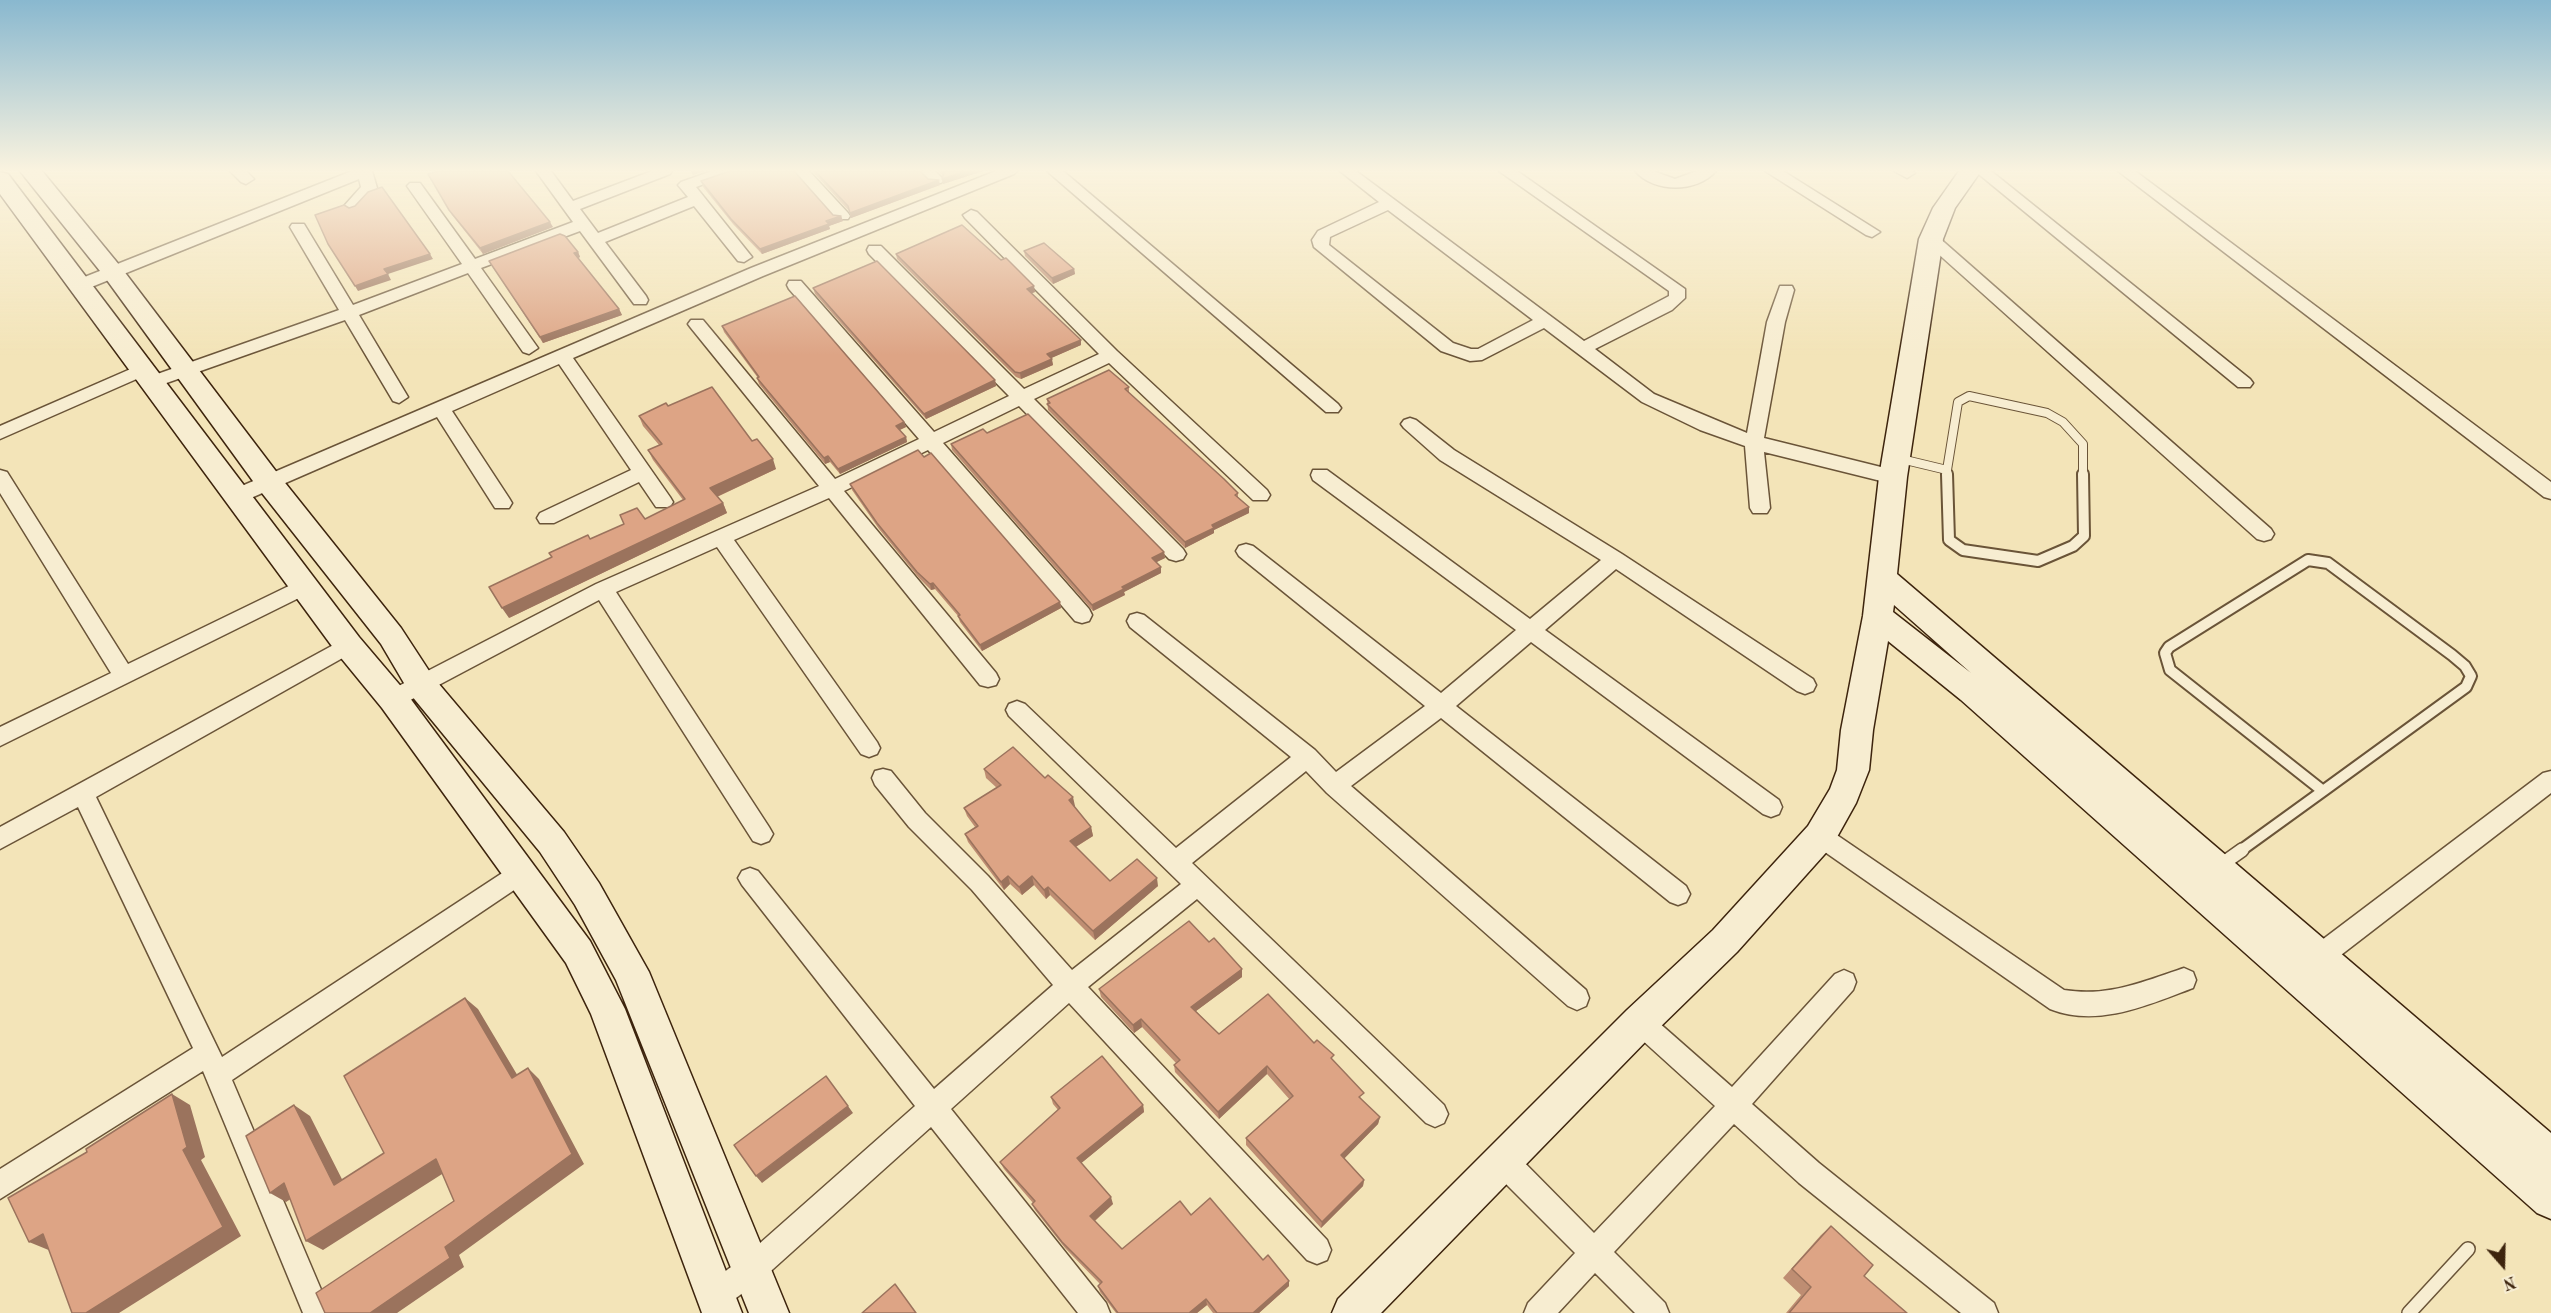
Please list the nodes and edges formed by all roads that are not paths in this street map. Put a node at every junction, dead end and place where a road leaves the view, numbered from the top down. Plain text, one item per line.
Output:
1 (36, 232) edge
2 (80, 232) edge
3 (211, 232) edge
4 (301, 232) edge
5 (449, 232) edge
6 (562, 232) edge
7 (587, 232) edge
8 (615, 232) edge
9 (724, 232) edge
10 (856, 232) edge
11 (988, 232) edge
12 (1126, 232) edge
13 (1328, 232) edge
14 (1428, 232) edge
15 (1595, 232) edge
16 (1934, 232) edge
17 (2058, 232) edge
18 (2207, 232) edge
19 (1931, 239) junction
20 (594, 241) junction
21 (875, 250) dead end
22 (744, 257) dead end
23 (473, 266) junction
24 (112, 272) junction
25 (795, 285) dead end
26 (78, 286) junction
27 (1786, 290) dead end
28 (640, 300) dead end
29 (348, 313) junction
30 (1545, 321) junction
31 (698, 324) dead end
32 (529, 348) dead end
33 (1582, 349) junction
34 (1111, 355) junction
35 (563, 357) junction
36 (186, 370) junction
37 (147, 376) junction
38 (2244, 383) dead end
39 (399, 397) dead end
40 (1022, 398) junction
41 (441, 408) junction
42 (1332, 408) dead end
43 (1410, 424) dead end
44 (0, 433) edge
45 (929, 442) junction
46 (1754, 443) junction
47 (1894, 468) junction
48 (1947, 470) junction
49 (641, 473) junction
50 (1320, 475) dead end
51 (0, 477) edge
52 (268, 481) junction
53 (831, 489) junction
54 (2551, 492) edge
55 (1260, 495) dead end
56 (237, 496) junction
57 (663, 501) dead end
58 (502, 503) dead end
59 (1760, 508) dead end
60 (547, 518) dead end
61 (2264, 534) dead end
62 (721, 537) junction
63 (1246, 551) dead end
64 (1176, 554) dead end
65 (1615, 559) junction
66 (1883, 579) junction
67 (304, 587) junction
68 (603, 589) junction
69 (1082, 615) dead end
70 (1878, 616) junction
71 (1137, 621) dead end
72 (1532, 629) junction
73 (348, 645) junction
74 (124, 676) junction
75 (988, 679) dead end
76 (1805, 685) dead end
77 (407, 693) junction
78 (1442, 705) junction
79 (1017, 710) dead end
80 (0, 737) edge
81 (869, 748) dead end
82 (1307, 757) junction
83 (884, 778) dead end
84 (2551, 780) edge
85 (1335, 786) junction
86 (2323, 791) junction
87 (83, 793) junction
88 (1771, 807) dead end
89 (761, 834) dead end
90 (1820, 836) junction
91 (0, 839) edge
92 (1176, 862) junction
93 (2216, 868) junction
94 (521, 873) junction
95 (750, 878) dead end
96 (1198, 884) junction
97 (1678, 894) dead end
98 (2319, 957) junction
99 (2184, 980) dead end
100 (1844, 982) dead end
101 (1070, 986) junction
102 (1577, 998) dead end
103 (1640, 1022) junction
104 (213, 1064) junction
105 (933, 1106) junction
106 (1733, 1106) junction
107 (1435, 1114) dead end
108 (2551, 1158) edge
109 (1503, 1161) junction
110 (0, 1185) edge
111 (2551, 1198) edge
112 (2468, 1249) dead end
113 (1317, 1250) dead end
114 (1595, 1253) junction
115 (752, 1269) junction
116 (719, 1304) edge
117 (317, 1313) edge
118 (769, 1313) edge
119 (1096, 1313) edge
120 (1352, 1313) edge
121 (1538, 1313) edge
122 (1655, 1313) edge
123 (1984, 1313) edge
124 (2409, 1313) edge

1 - 26 street
2 - 24 street
3 - 24 street
4 - 29 street
5 - 23 street
6 - 23 street
7 - 20 street
8 - 20 street
9 - 22 street
10 - 35 street
11 - 34 street
12 - 42 street
13 - 30 street
14 - 30 street
15 - 33 street
16 - 19 street
17 - 38 street
18 - 54 street
19 - 47 street
19 - 61 street
20 - 28 street
21 - 40 street
23 - 29 street
23 - 32 street
24 - 26 street
24 - 36 street
25 - 45 street
26 - 37 street
27 - 46 street
29 - 36 street
29 - 39 street
30 - 33 street
31 - 53 street
33 - 46 street
34 - 40 street
34 - 55 street
35 - 41 street
35 - 49 street
36 - 37 street
36 - 52 street
37 - 44 street
37 - 56 street
40 - 45 street
40 - 64 street
41 - 52 street
41 - 58 street
43 - 65 street
45 - 53 street
45 - 69 street
46 - 47 street
46 - 59 street
47 - 48 lane
47 - 66 street
48 - 48 lane
49 - 57 street
49 - 60 street
50 - 72 street
51 - 74 street
52 - 56 street
52 - 77 street
53 - 62 street
53 - 75 street
56 - 67 street
62 - 68 street
62 - 81 street
63 - 78 street
65 - 72 street
65 - 76 street
66 - 70 street
66 - 93 street
67 - 73 street
67 - 74 street
68 - 77 street
68 - 89 street
70 - 90 street
70 - 111 street
71 - 82 street
72 - 78 street
72 - 88 street
73 - 77 street
73 - 87 street
74 - 80 street
77 - 94 street
77 - 115 street
78 - 85 street
78 - 97 street
79 - 92 street
82 - 85 street
82 - 92 street
83 - 101 street
84 - 98 street
85 - 102 street
86 - 86 lane
86 - 93 lane
87 - 91 street
87 - 104 street
90 - 99 street
90 - 103 street
92 - 96 street
93 - 98 street
94 - 104 street
94 - 116 street
95 - 105 street
96 - 101 street
96 - 107 street
98 - 108 street
100 - 106 street
101 - 105 street
101 - 113 street
103 - 106 street
103 - 109 street
104 - 110 street
104 - 117 street
105 - 115 street
105 - 119 street
106 - 114 street
106 - 123 street
109 - 114 street
109 - 120 street
112 - 124 lane
114 - 121 street
114 - 122 street
115 - 116 street
115 - 118 street

